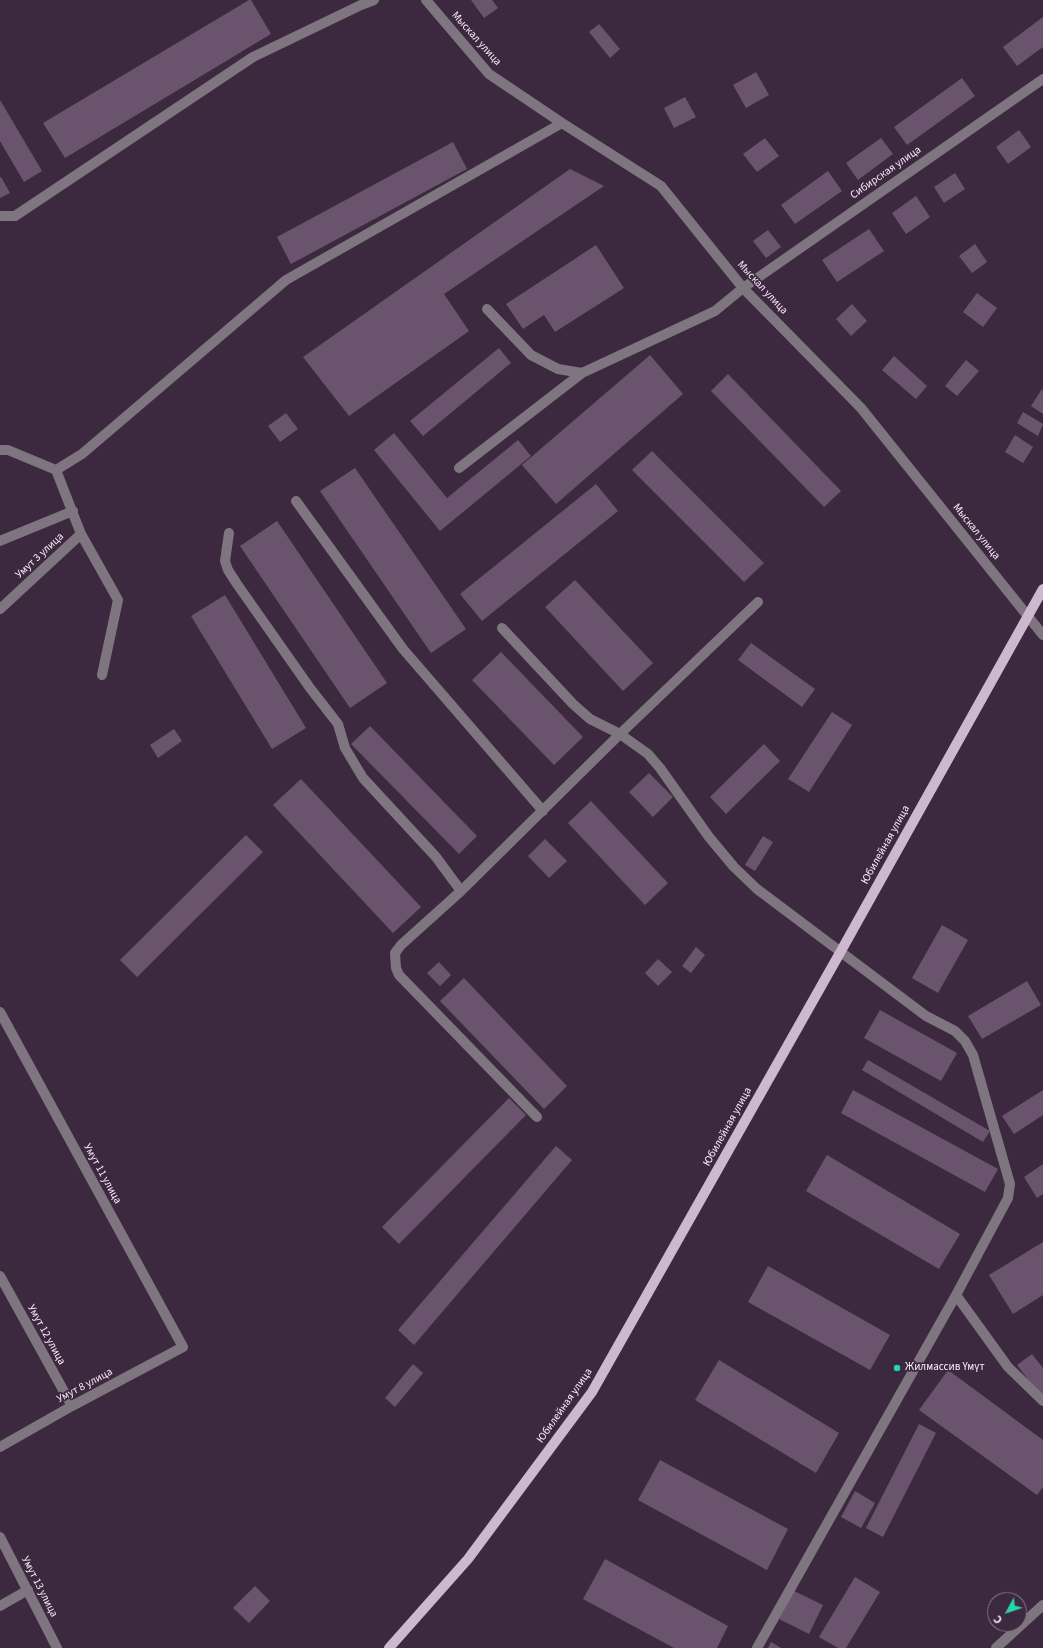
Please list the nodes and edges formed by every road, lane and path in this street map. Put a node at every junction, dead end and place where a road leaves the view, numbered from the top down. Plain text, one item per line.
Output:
1 (374, 0) edge
2 (428, 1) edge
3 (1043, 79) edge
4 (562, 123) junction
5 (0, 216) edge
6 (743, 288) junction
7 (487, 309) dead end
8 (582, 373) junction
9 (0, 450) edge
10 (459, 468) dead end
11 (56, 470) junction
12 (296, 501) dead end
13 (73, 511) junction
14 (229, 533) dead end
15 (81, 534) junction
16 (0, 541) edge
17 (1043, 589) edge
18 (758, 602) dead end
19 (0, 610) edge
20 (1027, 615) junction
21 (502, 628) dead end
22 (1043, 635) edge
23 (102, 675) dead end
24 (620, 734) junction
25 (543, 811) junction
26 (461, 891) junction
27 (841, 951) junction
28 (0, 1012) edge
29 (537, 1117) dead end
30 (0, 1276) edge
31 (956, 1295) junction
32 (183, 1347) joint
33 (1043, 1401) edge
34 (72, 1406) junction
35 (0, 1447) edge
36 (0, 1537) edge
37 (28, 1590) junction
38 (1043, 1605) edge
39 (0, 1606) edge
40 (58, 1648) edge
41 (389, 1648) edge
42 (757, 1648) edge
43 (996, 1648) edge

1 - 5 street
2 - 4 street, Мыскал улица
3 - 6 street, Сибирская улица
4 - 6 street, Мыскал улица
4 - 11 street
6 - 8 street, Сибирская улица
6 - 20 street, Мыскал улица
7 - 8 street
8 - 10 street, Сибирская улица
9 - 11 street
11 - 13 street, Умут 3 улица
12 - 25 street
13 - 15 street, Умут 3 улица
13 - 16 street
14 - 26 street
15 - 19 street, Умут 3 улица
15 - 23 street
17 - 20 main road, Юбилейная улица
18 - 24 street
20 - 22 street, Мыскал улица
20 - 27 main road, Юбилейная улица
21 - 24 street
24 - 25 street
24 - 27 street
25 - 26 street
26 - 29 street
27 - 31 street
27 - 41 main road, Юбилейная улица
28 - 32 street, Умут 11 улица
30 - 34 street, Умут 12 улица
31 - 33 street
31 - 42 street
32 - 34 street, Умут 8 улица
34 - 35 street, Умут 8 улица
36 - 37 street, Умут 13 улица
37 - 39 street
37 - 40 street, Умут 13 улица
38 - 43 street

